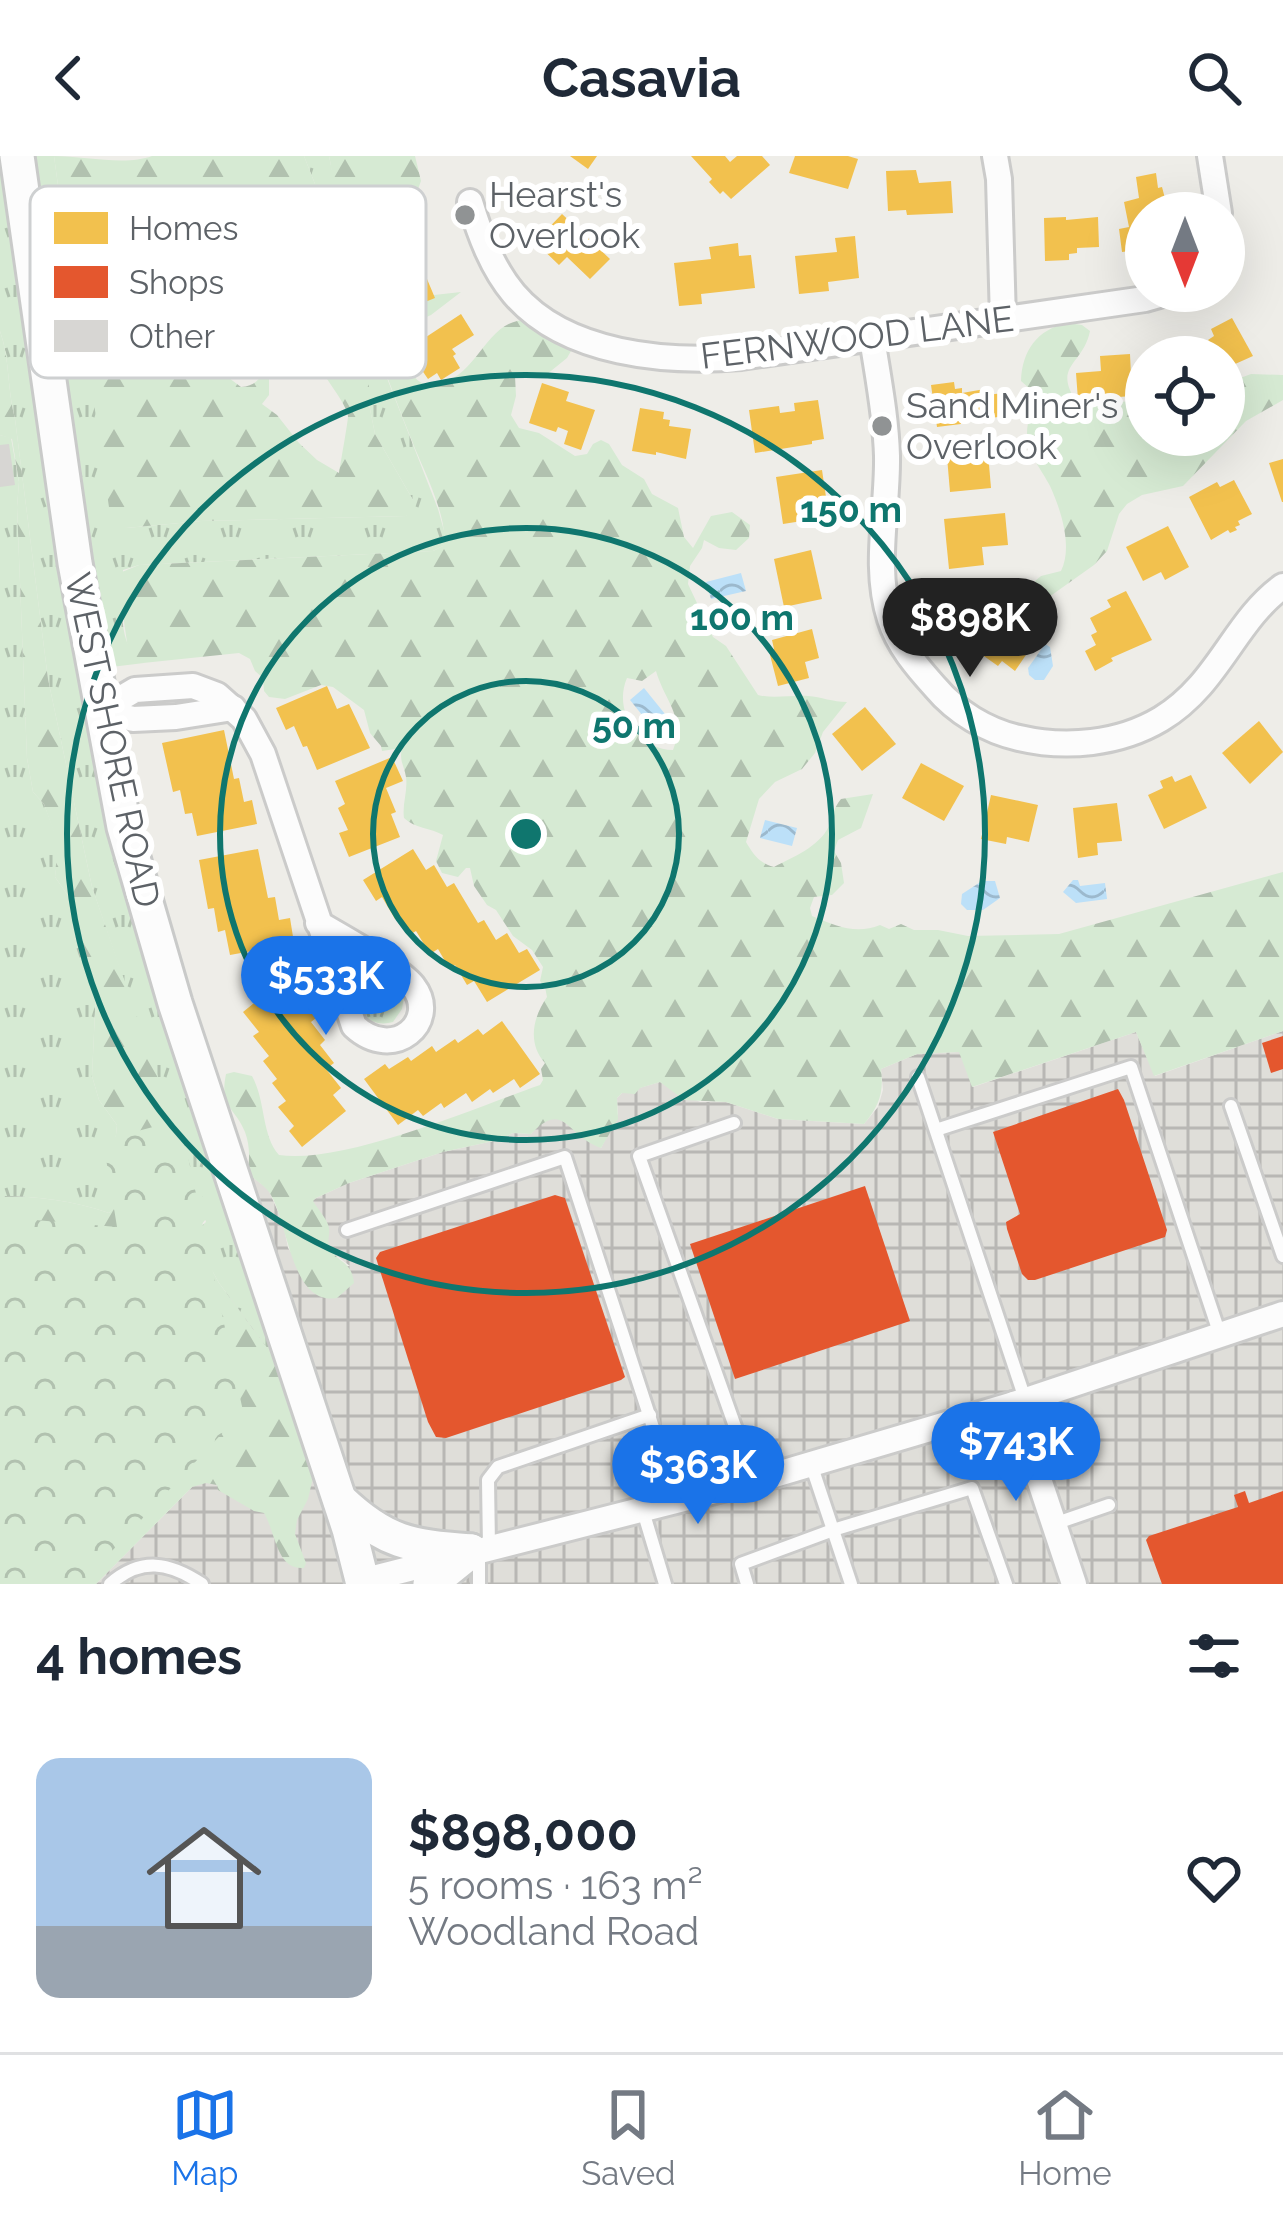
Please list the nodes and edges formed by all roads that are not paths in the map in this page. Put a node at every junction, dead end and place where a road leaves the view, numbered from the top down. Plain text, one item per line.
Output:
1 (17, 156) edge
2 (995, 156) edge
3 (1210, 156) edge
4 (1216, 192) edge
5 (470, 202) dead end
6 (30, 247) edge
7 (1125, 302) edge
8 (1003, 320) junction
9 (872, 338) junction
10 (49, 378) edge
11 (1283, 586) edge
12 (100, 710) junction
13 (318, 923) junction
14 (918, 1077) dead end
15 (1232, 1106) dead end
16 (734, 1123) dead end
17 (936, 1130) junction
18 (347, 1231) dead end
19 (1283, 1256) edge
20 (1283, 1314) edge
21 (1220, 1335) junction
22 (1020, 1402) junction
23 (650, 1415) junction
24 (811, 1464) junction
25 (754, 1481) junction
26 (340, 1501) junction
27 (677, 1501) junction
28 (1109, 1505) dead end
29 (642, 1509) junction
30 (1054, 1524) junction
31 (833, 1530) junction
32 (480, 1558) edge
33 (356, 1583) edge
34 (110, 1584) edge
35 (202, 1584) edge
36 (430, 1584) edge
37 (665, 1584) edge
38 (747, 1584) edge
39 (851, 1584) edge
40 (1006, 1584) edge
41 (1074, 1584) edge

1 - 6 main road, WEST SHORE ROAD
2 - 8 street
3 - 4 street
5 - 9 street, FERNWOOD LANE
7 - 8 street, FERNWOOD LANE
8 - 9 street, FERNWOOD LANE
9 - 11 street
10 - 12 main road, WEST SHORE ROAD
12 - 13 street
12 - 26 main road, WEST SHORE ROAD
13 - 13 street
14 - 17 lane
15 - 19 lane
16 - 25 lane
17 - 21 lane
17 - 22 lane
18 - 23 lane
20 - 21 street
21 - 22 street
22 - 24 street
22 - 30 street
23 - 27 lane
23 - 32 lane
24 - 25 street
24 - 31 lane
25 - 27 street
26 - 32 main road
26 - 33 main road, WEST SHORE ROAD
27 - 29 street
28 - 30 lane
29 - 32 street
29 - 37 lane
30 - 41 street
31 - 38 lane
31 - 39 lane
31 - 40 lane
32 - 33 street
32 - 36 main road
34 - 35 lane

